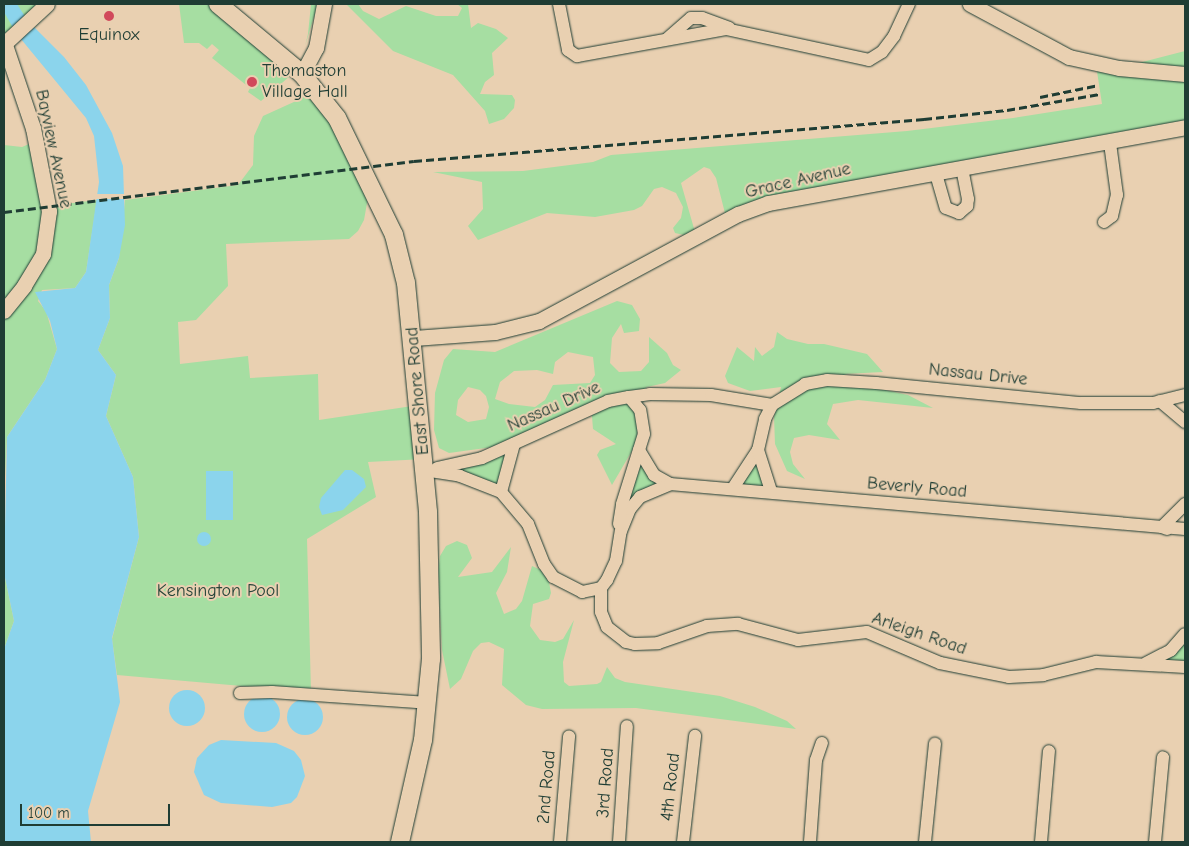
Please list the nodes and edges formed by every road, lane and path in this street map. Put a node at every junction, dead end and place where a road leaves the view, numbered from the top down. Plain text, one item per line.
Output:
1 (47, 4) edge
2 (218, 4) edge
3 (324, 4) edge
4 (559, 4) edge
5 (909, 4) edge
6 (970, 4) edge
7 (8, 39) edge
8 (302, 74) junction
9 (1185, 74) edge
10 (1185, 127) edge
11 (1110, 143) junction
12 (962, 169) junction
13 (936, 174) junction
14 (1104, 222) dead end
15 (4, 311) edge
16 (414, 338) junction
17 (1185, 395) edge
18 (628, 396) junction
19 (1160, 401) junction
20 (772, 404) junction
21 (1185, 422) edge
22 (514, 444) junction
23 (639, 450) junction
24 (758, 450) junction
25 (424, 470) junction
26 (670, 484) junction
27 (733, 488) junction
28 (771, 491) junction
29 (501, 492) junction
30 (1185, 504) edge
31 (1162, 527) junction
32 (1185, 529) edge
33 (1185, 536) edge
34 (617, 554) junction
35 (593, 590) junction
36 (601, 612) junction
37 (1185, 634) edge
38 (1146, 663) junction
39 (1185, 667) edge
40 (240, 693) dead end
41 (428, 703) junction
42 (627, 726) dead end
43 (569, 736) dead end
44 (694, 736) dead end
45 (822, 743) dead end
46 (935, 744) dead end
47 (1049, 751) dead end
48 (1164, 757) dead end
49 (400, 842) edge
50 (560, 842) edge
51 (619, 842) edge
52 (683, 842) edge
53 (810, 842) edge
54 (925, 842) edge
55 (1040, 842) edge
56 (1155, 842) edge

1 - 7 street, Bayview Avenue
2 - 8 main road, East Shore Road
3 - 8 street
4 - 5 street
6 - 9 street
7 - 15 street, Bayview Avenue
8 - 16 main road, East Shore Road
10 - 11 street, Grace Avenue
11 - 12 street, Grace Avenue
11 - 14 street
12 - 13 street, Grace Avenue
12 - 13 street
13 - 16 street, Grace Avenue
16 - 25 main road, East Shore Road
17 - 19 street, Nassau Drive
18 - 20 street, Nassau Drive
18 - 22 street, Nassau Drive
18 - 23 street
19 - 20 street, Nassau Drive
19 - 21 street
20 - 24 street
22 - 25 street, Nassau Drive
22 - 29 street
23 - 26 street
23 - 34 street
24 - 27 street
24 - 28 street
25 - 29 street, Arleigh Road
25 - 41 main road, East Shore Road
26 - 27 street, Beverly Road
26 - 34 street, Beverly Road
27 - 28 street, Beverly Road
28 - 31 street, Beverly Road
29 - 35 street, Arleigh Road
30 - 31 street
31 - 32 street, Beverly Road
31 - 33 street
34 - 35 street
35 - 36 street
35 - 36 street, Arleigh Road
36 - 38 street, Arleigh Road
37 - 38 street
38 - 39 street, Arleigh Road
40 - 41 street
41 - 49 main road, East Shore Road
42 - 51 street, 3rd Road
43 - 50 street, 2nd Road
44 - 52 street, 4th Road
45 - 53 street
46 - 54 street
47 - 55 street
48 - 56 street

